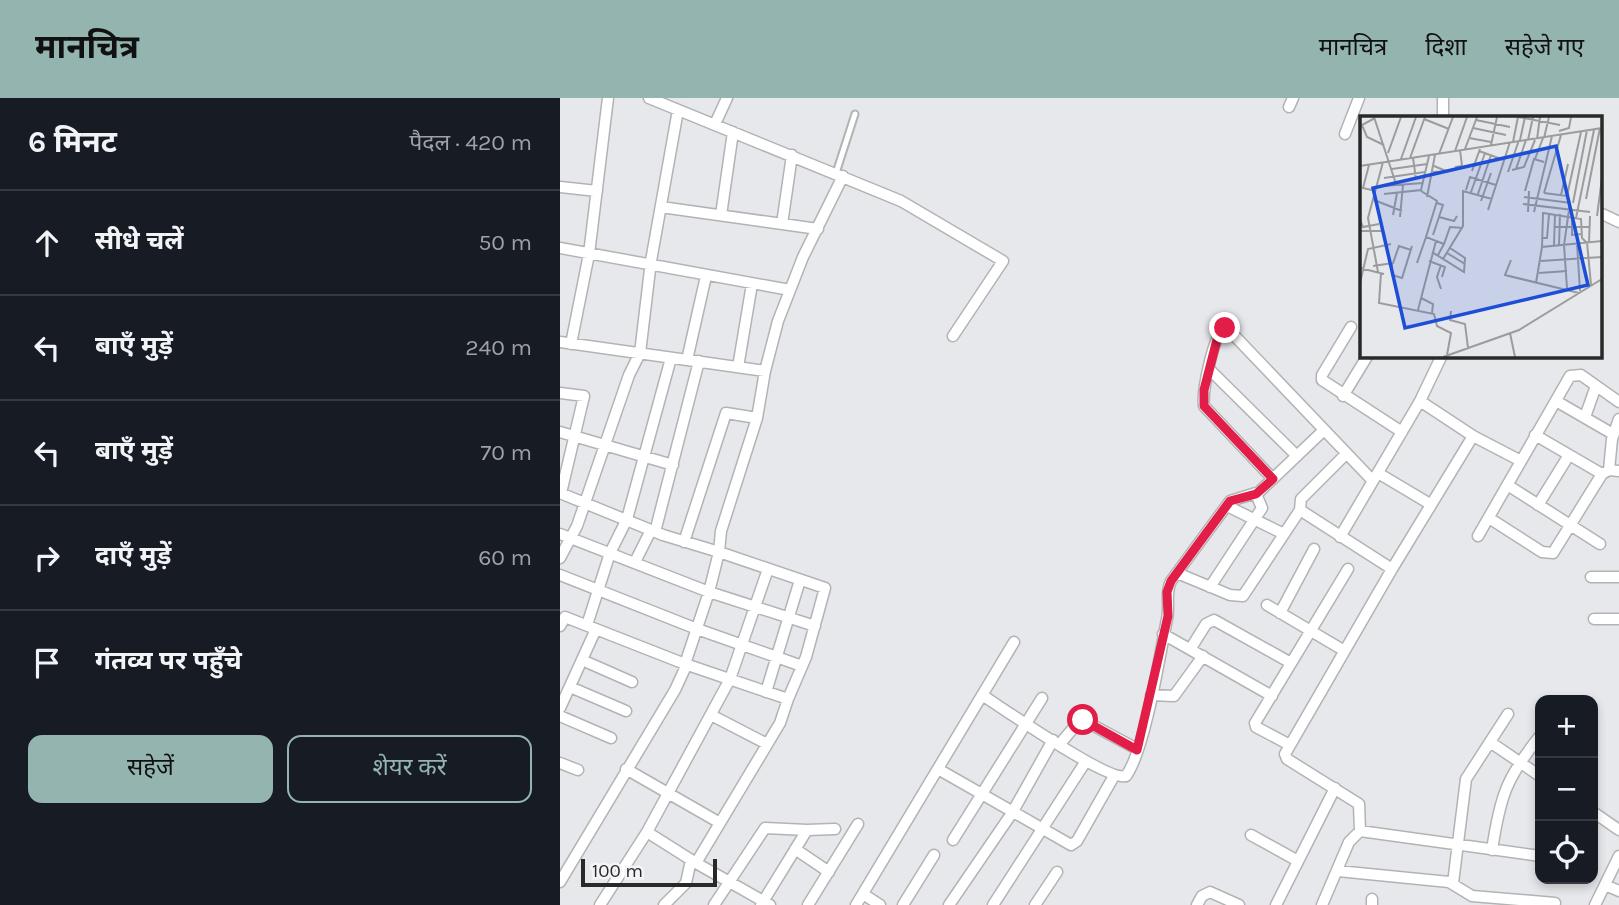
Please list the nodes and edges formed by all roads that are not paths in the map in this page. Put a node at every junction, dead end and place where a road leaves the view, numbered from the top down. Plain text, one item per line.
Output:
1 (608, 98) edge
2 (649, 98) edge
3 (727, 98) edge
4 (1359, 98) edge
5 (1443, 98) edge
6 (678, 110) junction
7 (855, 114) dead end
8 (1443, 116) edge
9 (715, 124) junction
10 (733, 132) junction
11 (1345, 134) dead end
12 (792, 155) junction
13 (839, 175) junction
14 (560, 187) edge
15 (597, 191) junction
16 (661, 207) junction
17 (1602, 214) edge
18 (721, 215) junction
19 (1619, 222) edge
20 (782, 223) junction
21 (818, 229) junction
22 (560, 248) edge
23 (589, 254) junction
24 (650, 265) junction
25 (706, 276) junction
26 (752, 284) junction
27 (790, 290) junction
28 (1351, 327) dead end
29 (953, 336) dead end
30 (565, 343) edge
31 (640, 353) junction
32 (1367, 357) edge
33 (1442, 357) edge
34 (671, 358) junction
35 (687, 360) junction
36 (699, 361) junction
37 (738, 367) junction
38 (1209, 369) junction
39 (765, 370) junction
40 (1596, 386) junction
41 (560, 393) edge
42 (1343, 396) junction
43 (1420, 401) junction
44 (1556, 401) junction
45 (1619, 402) edge
46 (1585, 417) junction
47 (757, 418) junction
48 (1619, 419) edge
49 (1324, 430) junction
50 (560, 432) edge
51 (1402, 432) junction
52 (1613, 434) junction
53 (575, 435) junction
54 (1535, 435) junction
55 (1473, 436) junction
56 (606, 444) junction
57 (1346, 454) junction
58 (1569, 455) junction
59 (1297, 456) junction
60 (643, 457) junction
61 (1521, 461) junction
62 (673, 465) junction
63 (1610, 472) edge
64 (1376, 477) junction
65 (1273, 479) junction
66 (1509, 486) junction
67 (560, 493) edge
68 (1256, 494) junction
69 (585, 503) junction
70 (1430, 504) junction
71 (1538, 505) junction
72 (1227, 506) junction
73 (1300, 510) junction
74 (1489, 518) junction
75 (627, 519) junction
76 (1255, 519) junction
77 (1570, 526) junction
78 (653, 531) junction
79 (1284, 534) junction
80 (565, 536) edge
81 (1340, 537) junction
82 (1478, 537) dead end
83 (684, 542) junction
84 (1600, 544) dead end
85 (1314, 549) dead end
86 (719, 552) junction
87 (610, 553) junction
88 (560, 558) edge
89 (635, 562) junction
90 (768, 569) junction
91 (1348, 569) dead end
92 (1392, 569) junction
93 (1177, 573) junction
94 (560, 575) edge
95 (1591, 577) dead end
96 (1619, 577) edge
97 (800, 580) junction
98 (1210, 587) junction
99 (598, 591) junction
100 (709, 592) junction
101 (1267, 606) dead end
102 (755, 607) junction
103 (1280, 613) junction
104 (788, 618) junction
105 (1594, 619) dead end
106 (1619, 619) edge
107 (560, 626) edge
108 (815, 626) junction
109 (591, 627) junction
110 (696, 629) junction
111 (1311, 631) junction
112 (1163, 634) junction
113 (1014, 642) dead end
114 (742, 645) junction
115 (1191, 648) junction
116 (1343, 650) junction
117 (778, 656) junction
118 (1203, 656) junction
119 (582, 660) junction
120 (1291, 663) junction
121 (686, 664) junction
122 (802, 666) junction
123 (730, 679) junction
124 (632, 681) dead end
125 (566, 688) edge
126 (766, 692) junction
127 (982, 695) junction
128 (1151, 695) junction
129 (1272, 696) junction
130 (1042, 698) dead end
131 (788, 699) junction
132 (560, 708) edge
133 (626, 711) dead end
134 (1508, 714) dead end
135 (711, 715) junction
136 (560, 716) edge
137 (1024, 722) junction
138 (611, 738) dead end
139 (1056, 742) junction
140 (1490, 742) junction
141 (1535, 742) edge
142 (767, 744) junction
143 (1288, 744) junction
144 (1137, 750) junction
145 (1086, 761) junction
146 (1519, 762) junction
147 (560, 763) edge
148 (626, 769) junction
149 (938, 769) junction
150 (578, 770) dead end
151 (1535, 773) edge
152 (1114, 776) junction
153 (1335, 788) junction
154 (666, 793) junction
155 (981, 796) junction
156 (1012, 813) junction
157 (1598, 815) edge
158 (720, 823) junction
159 (858, 824) dead end
160 (835, 829) dead end
161 (807, 830) junction
162 (1041, 830) junction
163 (1619, 830) edge
164 (1360, 831) junction
165 (647, 832) junction
166 (1251, 835) dead end
167 (953, 840) dead end
168 (1457, 845) junction
169 (794, 849) junction
170 (1492, 850) junction
171 (934, 855) dead end
172 (1535, 855) edge
173 (1619, 856) edge
174 (1298, 861) junction
175 (694, 862) junction
176 (1338, 871) junction
177 (829, 872) junction
178 (1057, 872) dead end
179 (730, 881) junction
180 (560, 882) edge
181 (1452, 883) junction
182 (1605, 885) junction
183 (1619, 891) edge
184 (863, 894) junction
185 (1489, 901) edge
186 (1555, 903) dead end
187 (765, 904) edge
188 (600, 905) edge
189 (664, 905) edge
190 (714, 905) edge
191 (807, 905) edge
192 (856, 905) edge
193 (880, 905) edge
194 (903, 905) edge
195 (949, 905) edge
196 (993, 905) edge
197 (1035, 905) edge
198 (1197, 905) edge
199 (1240, 905) edge
200 (1276, 905) edge
201 (1322, 905) edge
202 (1595, 905) edge

1 - 15 street
2 - 6 street
3 - 9 street
4 - 11 street
5 - 8 street
6 - 9 street
6 - 16 street
7 - 13 lane
9 - 10 street
10 - 12 street
10 - 18 street
12 - 13 street
12 - 20 street
13 - 21 street
13 - 29 street
14 - 15 street
15 - 23 street
16 - 18 street
16 - 24 street
17 - 19 street
18 - 20 street
20 - 21 street
21 - 27 street
22 - 23 street
23 - 24 street
23 - 30 street
24 - 25 street
24 - 31 street
25 - 26 street
25 - 35 street
26 - 27 street
26 - 37 street
27 - 39 street
28 - 42 street
30 - 31 street
31 - 34 street
31 - 56 street
32 - 42 street
33 - 43 street
34 - 35 street
34 - 60 street
35 - 36 street
36 - 37 street
36 - 62 street
37 - 39 street
38 - 49 street
38 - 59 street
38 - 65 street
39 - 47 street
40 - 44 street
40 - 45 street
40 - 46 street
41 - 53 street
42 - 51 street
43 - 51 street
43 - 55 street
44 - 46 street
44 - 54 street
46 - 52 street
47 - 83 street
47 - 86 street
48 - 52 street
49 - 57 street
49 - 59 street
50 - 53 street
51 - 64 street
52 - 63 street
53 - 56 street
53 - 67 street
54 - 58 street
54 - 61 street
55 - 61 street
55 - 70 street
56 - 60 street
56 - 69 street
57 - 64 street
57 - 73 street
58 - 63 street
58 - 71 street
59 - 65 street
60 - 62 street
60 - 75 street
61 - 66 street
62 - 78 street
63 - 77 street
64 - 70 street
64 - 81 street
65 - 68 street
66 - 71 street
66 - 74 street
67 - 69 street
68 - 72 street
68 - 76 street
69 - 75 street
69 - 80 street
70 - 92 street
71 - 77 street
72 - 76 street
72 - 93 street
73 - 79 street
73 - 81 street
74 - 77 street
74 - 82 street
75 - 78 street
75 - 87 street
76 - 79 street
76 - 98 street
77 - 84 street
78 - 83 street
78 - 89 street
79 - 98 street
80 - 87 street
80 - 88 street
81 - 92 street
83 - 86 street
85 - 103 street
86 - 90 street
86 - 100 street
87 - 89 street
87 - 99 street
89 - 100 street
90 - 97 street
90 - 102 street
91 - 111 street
92 - 116 street
93 - 98 street
93 - 112 street
94 - 99 street
95 - 96 street
97 - 104 street
97 - 108 street
99 - 109 street
99 - 110 street
100 - 102 street
100 - 110 street
101 - 103 street
102 - 104 street
102 - 114 street
103 - 111 street
104 - 108 street
104 - 117 street
105 - 106 street
107 - 109 street
108 - 122 street
109 - 119 street
109 - 121 street
110 - 114 street
110 - 121 street
111 - 116 street
111 - 120 street
112 - 115 street
112 - 128 street
113 - 127 street
114 - 117 street
114 - 123 street
115 - 118 street
115 - 120 street
116 - 143 street
117 - 122 street
117 - 126 street
118 - 128 street
118 - 129 street
119 - 124 street
119 - 125 street
120 - 129 street
121 - 123 street
121 - 148 street
122 - 131 street
123 - 126 street
123 - 135 street
125 - 132 street
125 - 133 street
126 - 131 street
127 - 137 street
127 - 149 street
128 - 144 street
129 - 143 street
130 - 137 street
131 - 142 street
134 - 140 street
135 - 142 street
135 - 154 street
136 - 138 street
137 - 139 street
137 - 155 street
139 - 144 street
139 - 145 street
139 - 156 street
140 - 146 street
140 - 168 street
141 - 146 street
142 - 158 street
143 - 153 street
144 - 152 street
145 - 152 street
145 - 162 street
146 - 151 street
146 - 170 street
147 - 150 street
148 - 154 street
148 - 180 street
149 - 155 street
149 - 184 street
152 - 162 street
153 - 164 street
153 - 174 street
154 - 158 street
154 - 165 street
155 - 156 street
155 - 167 street
156 - 162 street
156 - 195 street
157 - 163 street
158 - 175 street
159 - 177 street
160 - 161 street
161 - 169 street
161 - 179 street
162 - 196 street
164 - 168 street
164 - 176 street
165 - 175 street
165 - 188 street
166 - 174 street
168 - 170 street
168 - 181 street
169 - 177 street
169 - 187 street
170 - 172 street
171 - 194 street
173 - 182 street
174 - 200 street
175 - 179 street
175 - 189 street
176 - 181 street
176 - 201 street
177 - 191 street
178 - 197 street
179 - 187 street
179 - 190 street
181 - 185 street
182 - 183 street
182 - 202 street
184 - 192 street
184 - 193 street
185 - 186 street
198 - 199 street

